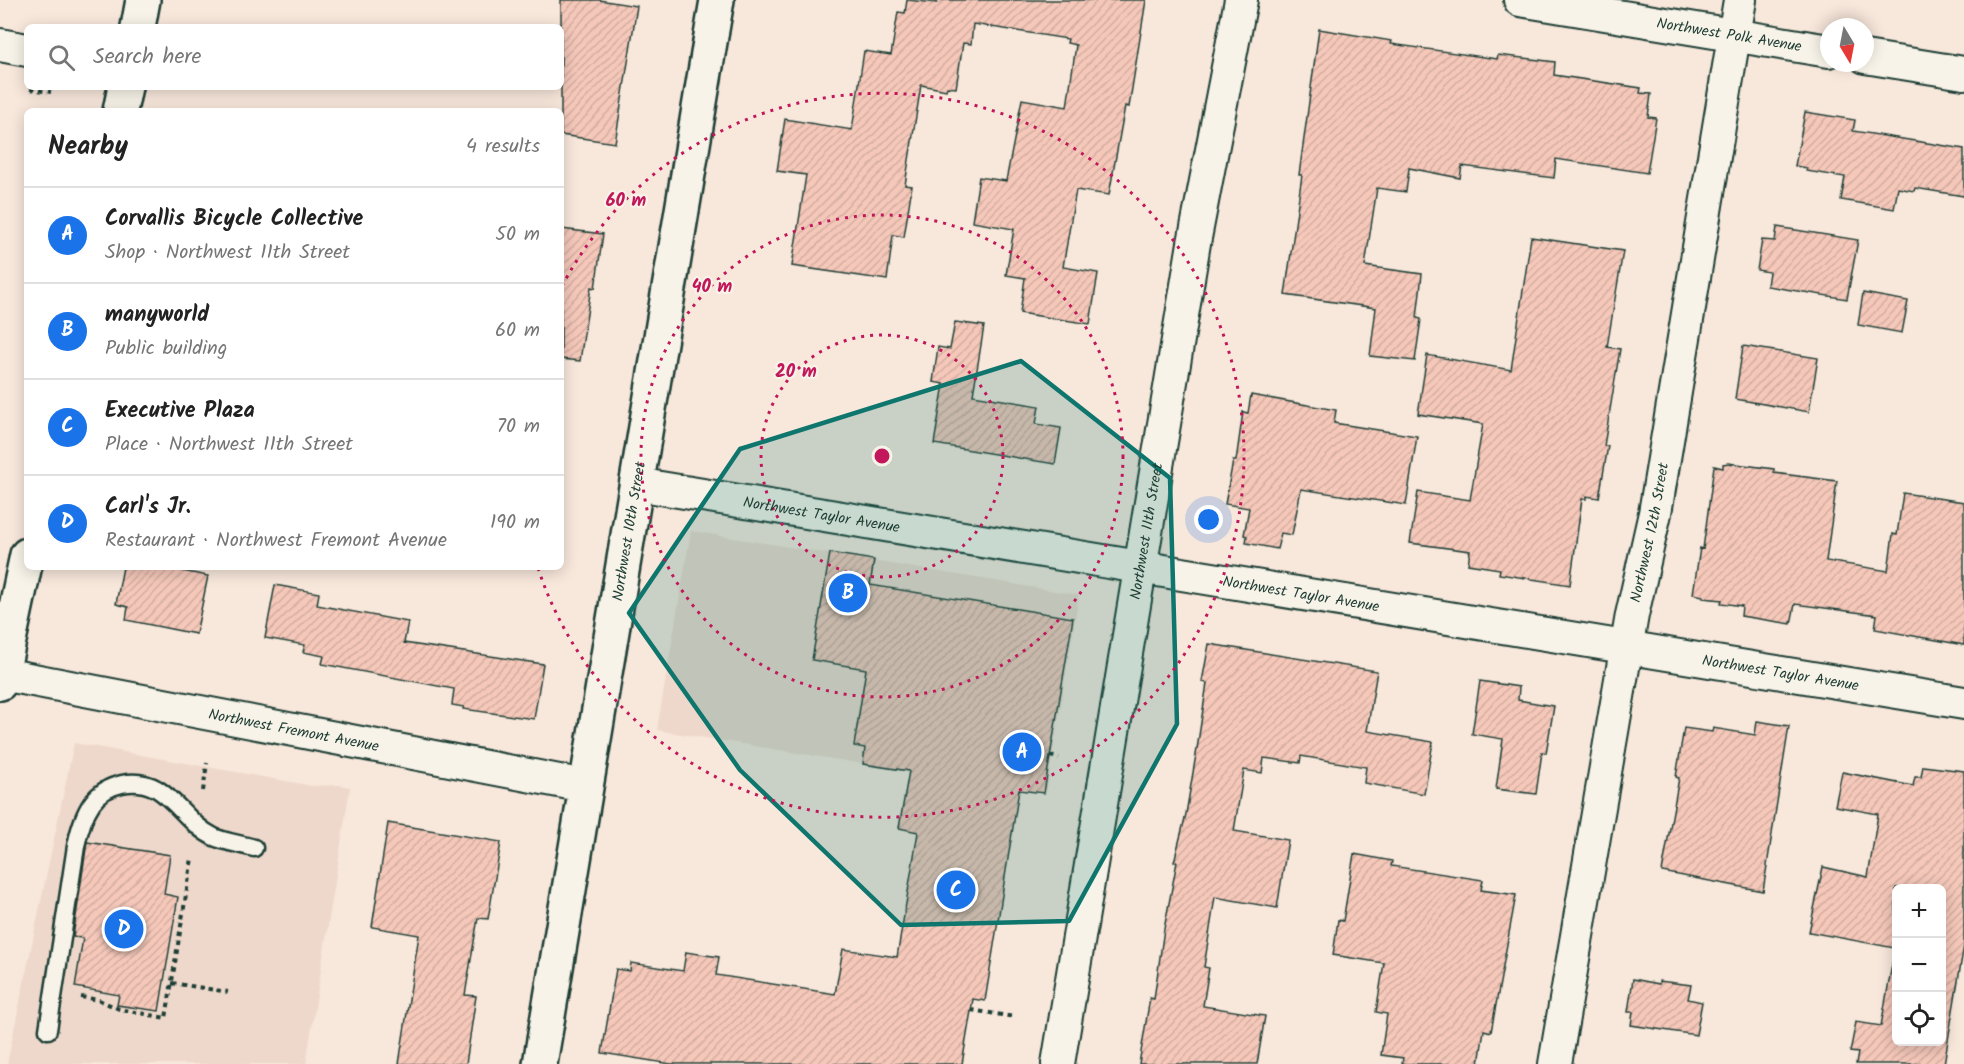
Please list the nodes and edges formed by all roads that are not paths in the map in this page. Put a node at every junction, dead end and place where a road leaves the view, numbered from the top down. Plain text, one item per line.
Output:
1 (144, 0) edge
2 (717, 0) edge
3 (1241, 0) edge
4 (1520, 0) edge
5 (1740, 0) edge
6 (139, 24) edge
7 (1734, 36) junction
8 (0, 45) edge
9 (24, 49) edge
10 (1820, 50) edge
11 (1874, 58) edge
12 (1964, 73) edge
13 (124, 90) edge
14 (121, 108) edge
15 (636, 484) junction
16 (1140, 567) junction
17 (24, 569) edge
18 (1627, 648) junction
19 (1, 679) edge
20 (1964, 704) edge
21 (585, 786) junction
22 (254, 848) dead end
23 (48, 1030) dead end
24 (540, 1064) edge
25 (1058, 1064) edge
26 (1555, 1064) edge

1 - 6 street
2 - 15 street, Northwest 10th Street
3 - 16 street, Northwest 11th Street
4 - 7 street, Northwest Polk Avenue
5 - 7 street, Northwest 12th Street
7 - 10 street, Northwest Polk Avenue
7 - 18 street, Northwest 12th Street
8 - 9 street
11 - 12 street
13 - 14 street
15 - 16 street, Northwest Taylor Avenue
15 - 21 street, Northwest 10th Street
16 - 18 street, Northwest Taylor Avenue
16 - 25 street, Northwest 11th Street
17 - 19 street
18 - 20 street, Northwest Taylor Avenue
18 - 26 street, Northwest 12th Street
19 - 21 street, Northwest Fremont Avenue
21 - 24 street, Northwest 10th Street
22 - 23 lane

